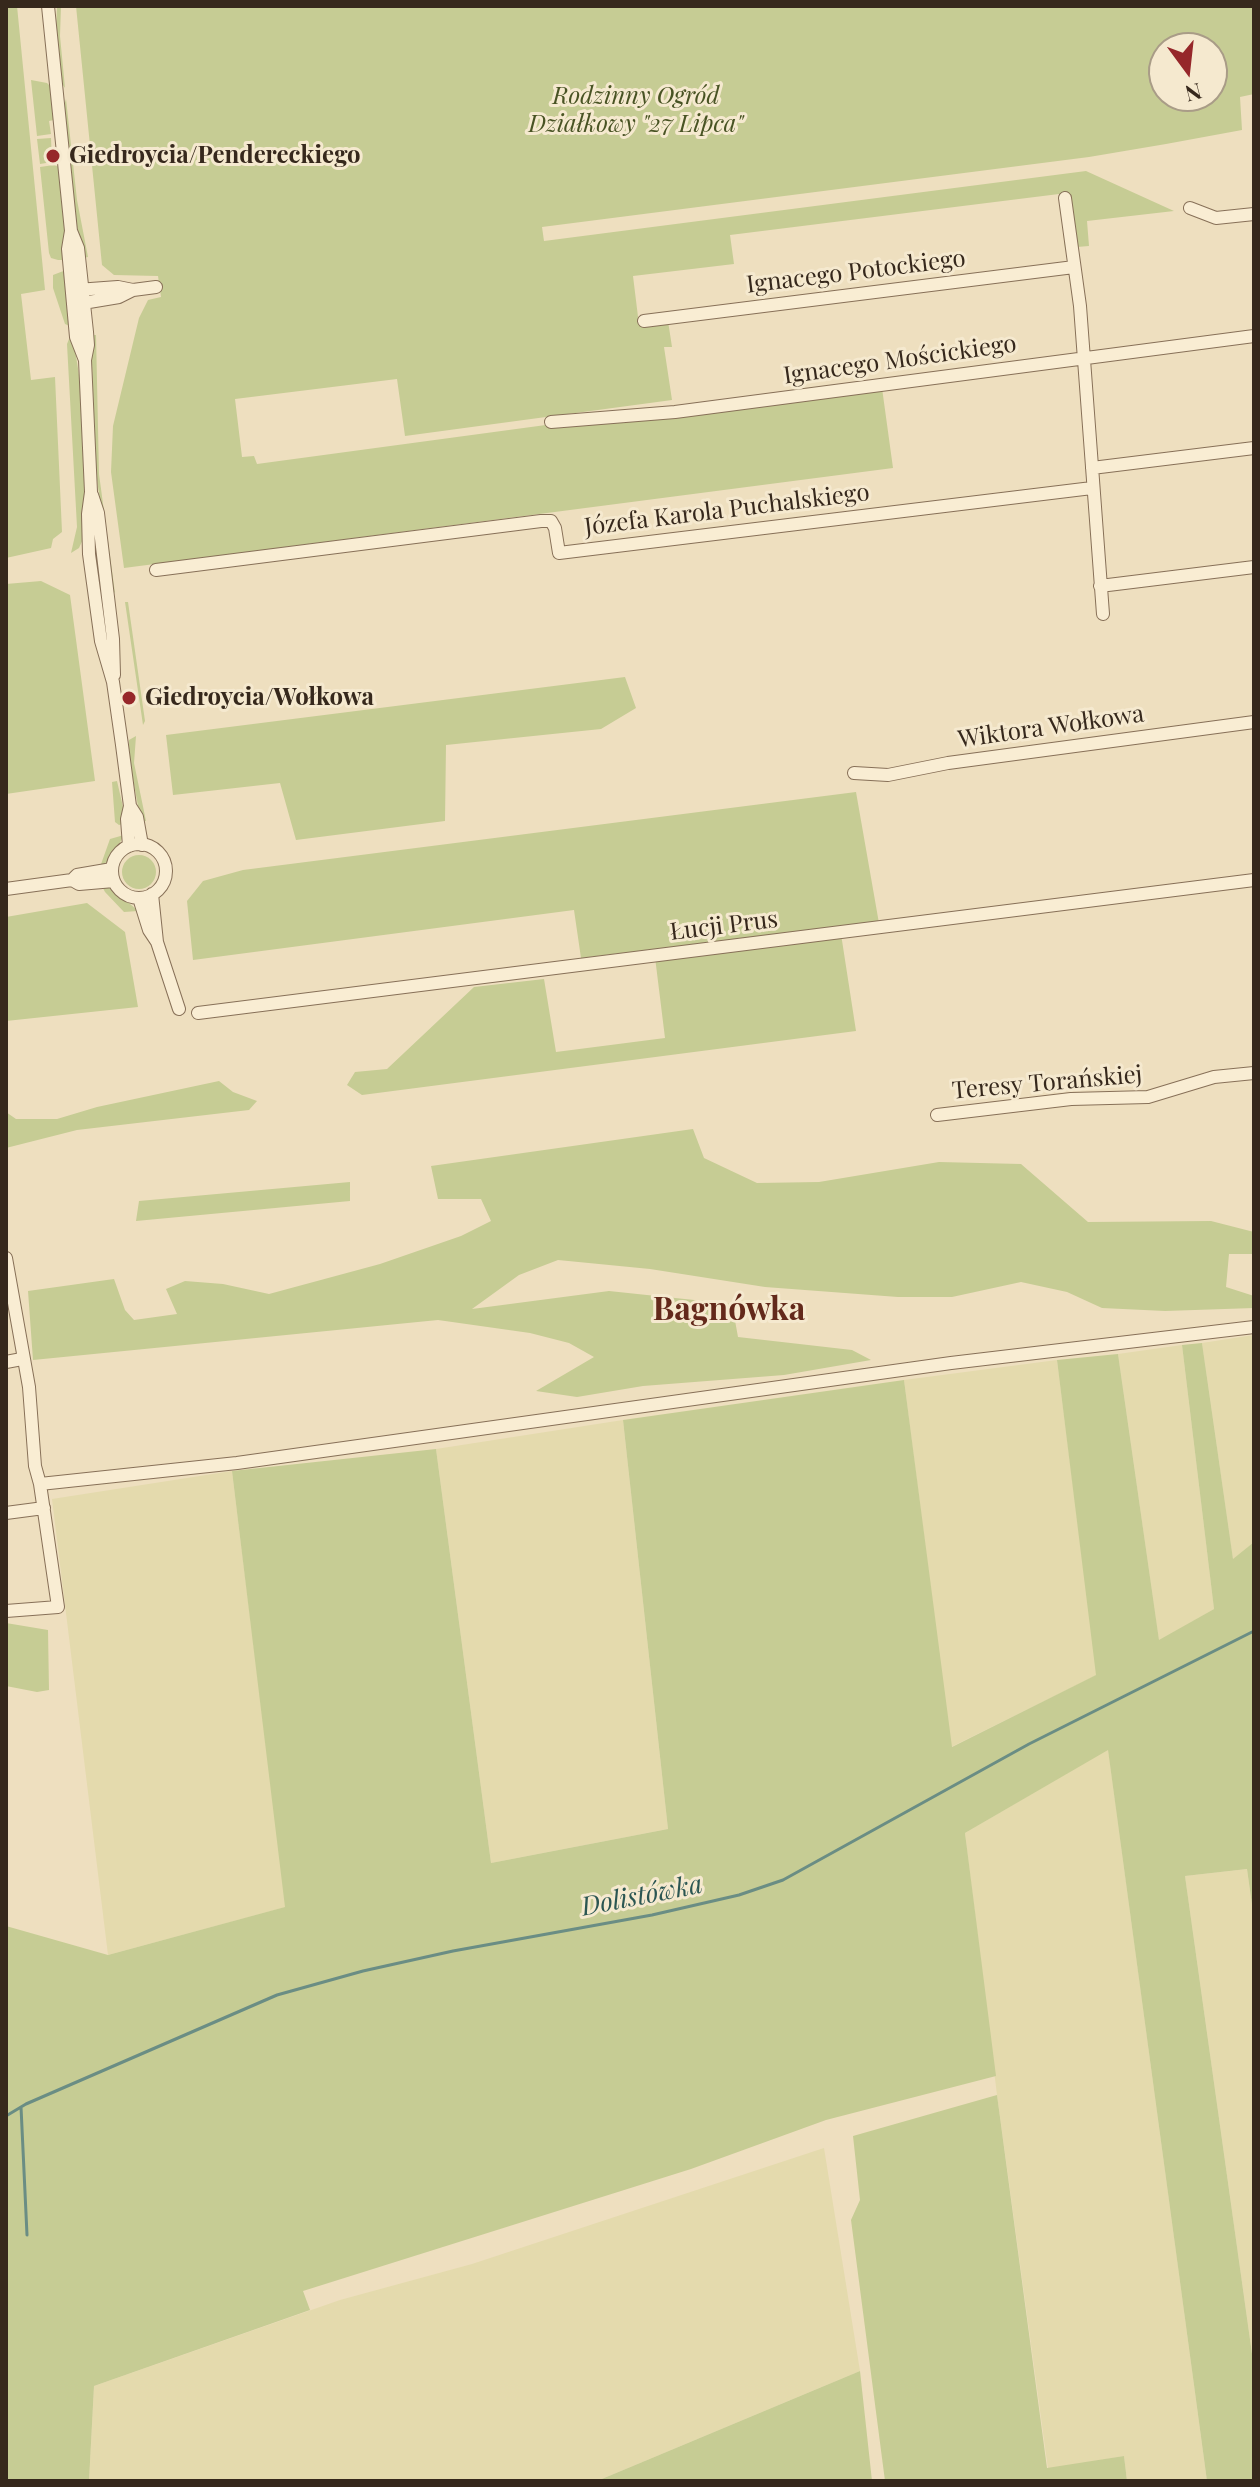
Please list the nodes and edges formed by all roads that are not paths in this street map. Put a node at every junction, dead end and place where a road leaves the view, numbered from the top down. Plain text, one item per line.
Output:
1 (48, 6) edge
2 (1065, 198) dead end
3 (1190, 208) dead end
4 (1254, 214) edge
5 (1074, 267) junction
6 (156, 287) dead end
7 (78, 297) junction
8 (644, 321) dead end
9 (1254, 336) edge
10 (1084, 357) junction
11 (551, 422) dead end
12 (1254, 448) edge
13 (1092, 468) junction
14 (1092, 488) junction
15 (1254, 567) edge
16 (156, 570) dead end
17 (1100, 586) junction
18 (1103, 614) dead end
19 (1254, 722) edge
20 (854, 773) dead end
21 (136, 846) junction
22 (113, 875) junction
23 (1254, 880) edge
24 (6, 889) edge
25 (145, 896) junction
26 (179, 1009) dead end
27 (198, 1013) dead end
28 (1254, 1073) edge
29 (937, 1115) dead end
30 (6, 1258) edge
31 (1254, 1327) edge
32 (22, 1359) junction
33 (6, 1362) edge
34 (40, 1484) junction
35 (44, 1508) junction
36 (6, 1513) edge
37 (6, 1611) edge

1 - 7 street
2 - 5 street
3 - 4 street
5 - 8 street, Ignacego Potockiego
5 - 10 street
6 - 7 street
7 - 21 street
9 - 10 street, Ignacego Mościckiego
10 - 11 street, Ignacego Mościckiego
10 - 13 street
12 - 13 street
13 - 14 street
14 - 16 street, Józefa Karola Puchalskiego
14 - 17 street
15 - 17 street
17 - 18 street
19 - 20 street, Wiktora Wołkowa
21 - 22 street
21 - 25 street
22 - 24 street
22 - 25 street
23 - 27 street, Łucji Prus
25 - 26 street
28 - 29 street, Teresy Torańskiej
30 - 32 street
31 - 34 street
32 - 33 street
32 - 34 street
34 - 35 street
35 - 36 street
35 - 37 street

